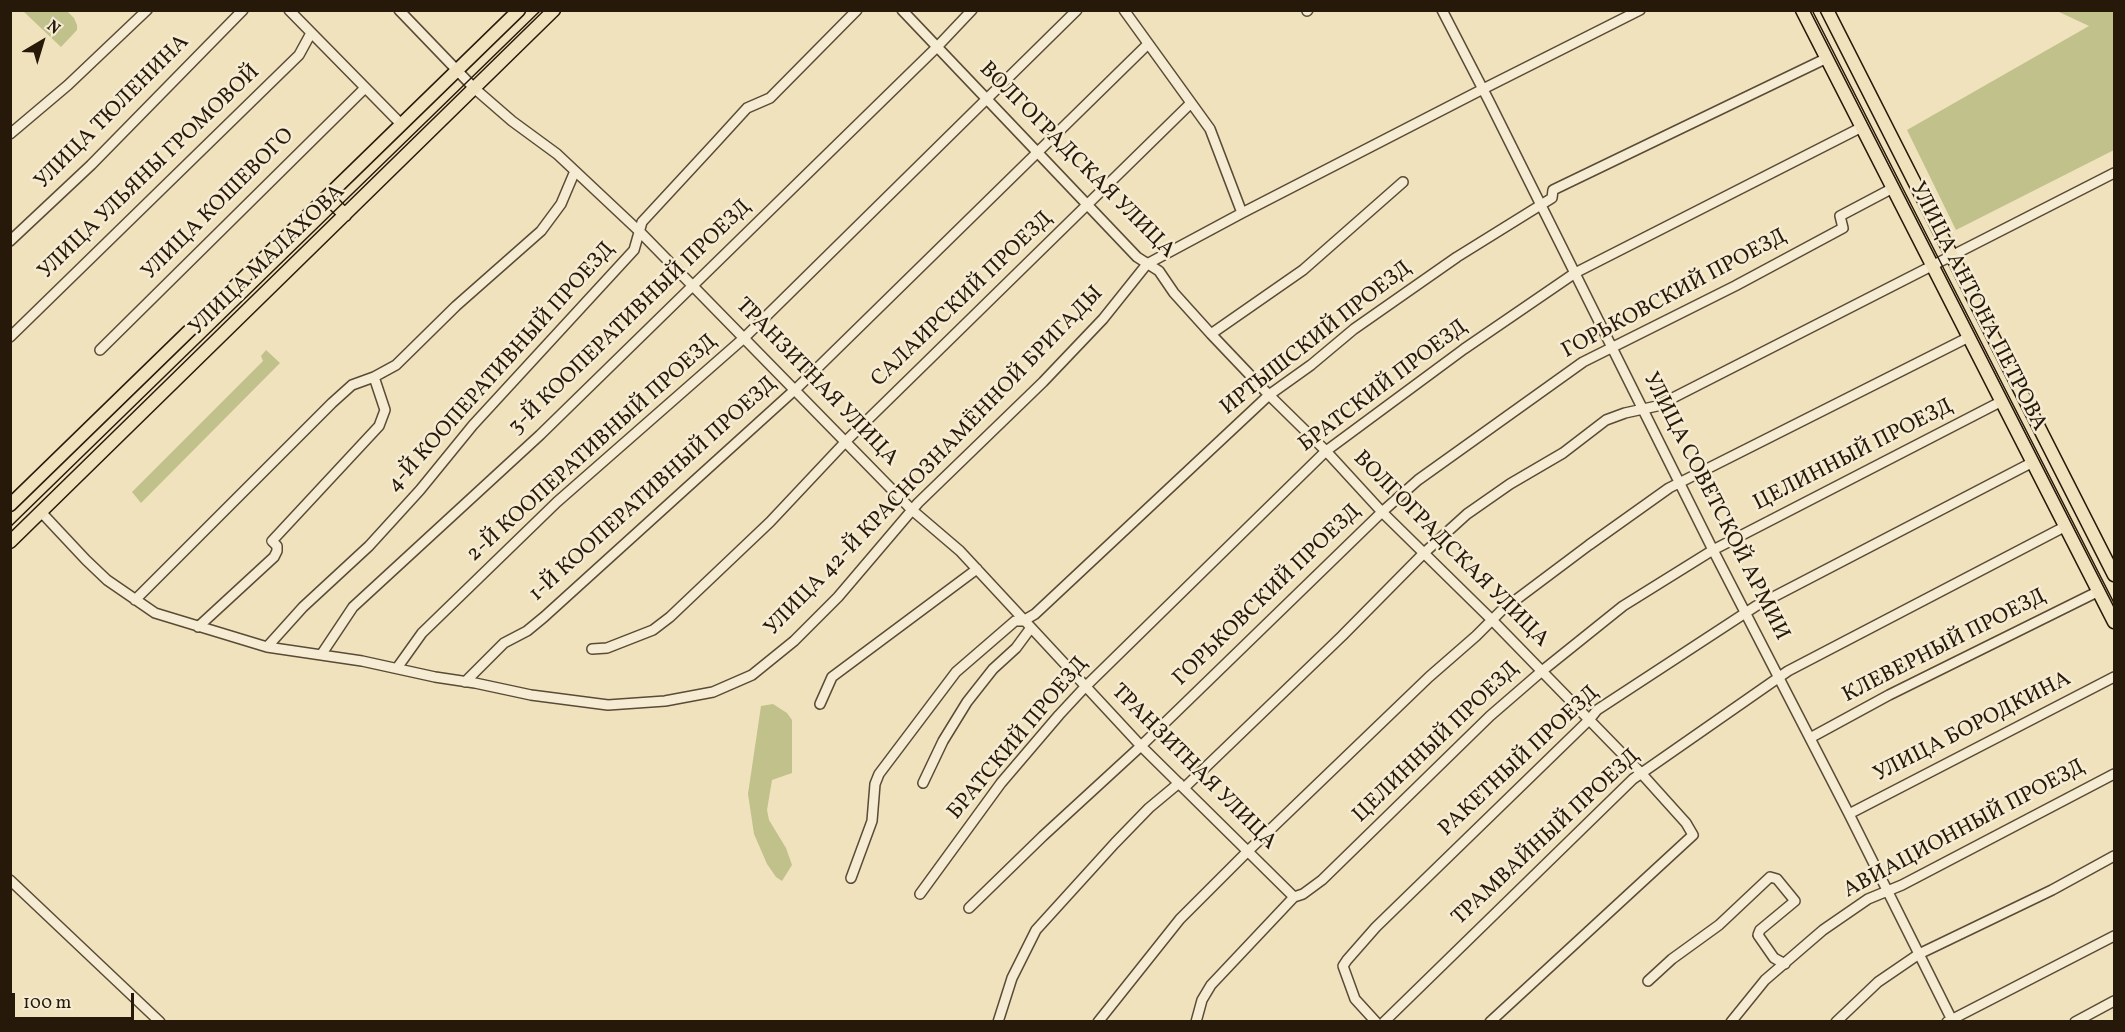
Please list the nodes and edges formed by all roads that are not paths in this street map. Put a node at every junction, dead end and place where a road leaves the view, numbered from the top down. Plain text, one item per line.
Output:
1 (147, 10) edge
2 (243, 10) edge
3 (289, 10) edge
4 (399, 10) edge
5 (519, 10) edge
6 (555, 10) edge
7 (857, 10) edge
8 (902, 10) edge
9 (972, 10) edge
10 (1077, 10) edge
11 (1124, 10) edge
12 (1442, 10) edge
13 (1640, 10) edge
14 (1802, 10) edge
15 (1827, 10) edge
16 (311, 33) junction
17 (1148, 44) junction
18 (937, 47) junction
19 (1827, 58) junction
20 (457, 71) junction
21 (365, 88) junction
22 (474, 88) junction
23 (1483, 89) junction
24 (986, 100) junction
25 (1191, 103) junction
26 (402, 125) junction
27 (1862, 127) junction
28 (10, 134) edge
29 (1039, 153) junction
30 (575, 171) junction
31 (2115, 173) edge
32 (1403, 182) dead end
33 (1893, 188) junction
34 (327, 197) junction
35 (1088, 205) junction
36 (1540, 205) junction
37 (1242, 213) junction
38 (345, 215) junction
39 (640, 232) junction
40 (10, 242) edge
41 (1952, 256) junction
42 (1147, 264) junction
43 (1933, 266) junction
44 (1575, 273) junction
45 (694, 285) junction
46 (1211, 334) junction
47 (10, 337) edge
48 (1969, 337) junction
49 (744, 338) junction
50 (1611, 346) junction
51 (100, 350) dead end
52 (374, 377) junction
53 (794, 389) junction
54 (1269, 395) junction
55 (2002, 401) junction
56 (1644, 410) junction
57 (846, 442) junction
58 (1326, 451) junction
59 (2033, 462) junction
60 (1679, 483) junction
61 (10, 505) edge
62 (912, 510) junction
63 (41, 512) junction
64 (1382, 512) junction
65 (2066, 526) junction
66 (10, 542) edge
67 (1713, 550) junction
68 (1424, 553) junction
69 (977, 569) junction
70 (2115, 575) edge
71 (2099, 591) junction
72 (135, 600) junction
73 (1745, 612) junction
74 (1492, 620) junction
75 (2115, 622) edge
76 (1027, 625) junction
77 (198, 627) junction
78 (267, 647) junction
79 (592, 650) dead end
80 (321, 655) junction
81 (397, 668) junction
82 (1542, 671) junction
83 (1779, 677) junction
84 (2115, 677) edge
85 (465, 682) junction
86 (1085, 687) junction
87 (820, 704) dead end
88 (1589, 720) junction
89 (1810, 738) junction
90 (1141, 746) junction
91 (1641, 773) junction
92 (2115, 774) edge
93 (923, 783) dead end
94 (1181, 785) junction
95 (1849, 814) junction
96 (1248, 851) junction
97 (2115, 856) edge
98 (850, 878) dead end
99 (10, 880) edge
100 (1887, 891) junction
101 (920, 894) dead end
102 (1294, 897) junction
103 (969, 908) dead end
104 (2115, 936) edge
105 (1919, 954) junction
106 (1785, 963) junction
107 (1648, 981) dead end
108 (2115, 1001) edge
109 (1950, 1020) edge
110 (160, 1022) edge
111 (998, 1022) edge
112 (1098, 1022) edge
113 (1196, 1022) edge
114 (1376, 1022) edge
115 (1384, 1022) edge
116 (1490, 1022) edge
117 (1731, 1022) edge
118 (1836, 1022) edge
119 (2075, 1022) edge

1 - 28 street
2 - 40 street, УЛИЦА ТЮЛЕНИНА
3 - 16 street
4 - 20 street, ТРАНЗИТНАЯ УЛИЦА
5 - 20 main road, УЛИЦА МАЛАХОВА
6 - 22 main road, УЛИЦА МАЛАХОВА
7 - 39 street, 4-Й КООПЕРАТИВНЫЙ ПРОЕЗД
8 - 18 street, ВОЛГОГРАДСКАЯ УЛИЦА
9 - 18 street, 3-Й КООПЕРАТИВНЫЙ ПРОЕЗД
10 - 24 street, 2-Й КООПЕРАТИВНЫЙ ПРОЕЗД
11 - 17 street
12 - 23 street, УЛИЦА СОВЕТСКОЙ АРМИИ
13 - 23 street, УЛИЦА 42-Й КРАСНОЗНАМЁННОЙ БРИГАДЫ
14 - 19 main road, УЛИЦА АНТОНА ПЕТРОВА
15 - 41 main road, УЛИЦА АНТОНА ПЕТРОВА
16 - 21 street
16 - 47 street, УЛИЦА УЛЬЯНЫ ГРОМОВОЙ
17 - 25 street
17 - 29 street, 1-Й КООПЕРАТИВНЫЙ ПРОЕЗД
18 - 24 street, ВОЛГОГРАДСКАЯ УЛИЦА
18 - 45 street, 3-Й КООПЕРАТИВНЫЙ ПРОЕЗД
19 - 27 main road, УЛИЦА АНТОНА ПЕТРОВА
19 - 36 street, ИРТЫШСКИЙ ПРОЕЗД
20 - 22 street, ТРАНЗИТНАЯ УЛИЦА
20 - 26 main road, УЛИЦА МАЛАХОВА
21 - 26 street
21 - 51 street, УЛИЦА КОШЕВОГО
22 - 30 street, ТРАНЗИТНАЯ УЛИЦА
22 - 38 main road, УЛИЦА МАЛАХОВА
23 - 36 street, УЛИЦА СОВЕТСКОЙ АРМИИ
23 - 37 street, УЛИЦА 42-Й КРАСНОЗНАМЁННОЙ БРИГАДЫ
24 - 29 street, ВОЛГОГРАДСКАЯ УЛИЦА
24 - 49 street, 2-Й КООПЕРАТИВНЫЙ ПРОЕЗД
25 - 35 street, САЛАИРСКИЙ ПРОЕЗД
25 - 37 street
26 - 34 main road, УЛИЦА МАЛАХОВА
27 - 33 main road, УЛИЦА АНТОНА ПЕТРОВА
27 - 44 street, БРАТСКИЙ ПРОЕЗД
29 - 35 street, ВОЛГОГРАДСКАЯ УЛИЦА
29 - 53 street, 1-Й КООПЕРАТИВНЫЙ ПРОЕЗД
30 - 39 street, ТРАНЗИТНАЯ УЛИЦА
30 - 52 street
31 - 41 street
32 - 46 street
33 - 43 main road, УЛИЦА АНТОНА ПЕТРОВА
33 - 50 street, ГОРЬКОВСКИЙ ПРОЕЗД
34 - 38 main road
34 - 61 main road, УЛИЦА МАЛАХОВА
35 - 42 street, ВОЛГОГРАДСКАЯ УЛИЦА
35 - 57 street, САЛАИРСКИЙ ПРОЕЗД
36 - 44 street, УЛИЦА СОВЕТСКОЙ АРМИИ
36 - 54 street, ИРТЫШСКИЙ ПРОЕЗД
37 - 42 street, УЛИЦА 42-Й КРАСНОЗНАМЁННОЙ БРИГАДЫ
38 - 63 main road, УЛИЦА МАЛАХОВА
39 - 45 street, ТРАНЗИТНАЯ УЛИЦА
39 - 78 street, 4-Й КООПЕРАТИВНЫЙ ПРОЕЗД
41 - 43 street
41 - 70 main road, УЛИЦА АНТОНА ПЕТРОВА
42 - 46 street, ВОЛГОГРАДСКАЯ УЛИЦА
42 - 62 street, УЛИЦА 42-Й КРАСНОЗНАМЁННОЙ БРИГАДЫ
43 - 48 main road, УЛИЦА АНТОНА ПЕТРОВА
43 - 56 street
44 - 50 street, УЛИЦА СОВЕТСКОЙ АРМИИ
44 - 58 street, БРАТСКИЙ ПРОЕЗД
45 - 49 street, ТРАНЗИТНАЯ УЛИЦА
45 - 80 street, 3-Й КООПЕРАТИВНЫЙ ПРОЕЗД
46 - 54 street, ВОЛГОГРАДСКАЯ УЛИЦА
48 - 55 main road, УЛИЦА АНТОНА ПЕТРОВА
48 - 60 street
49 - 53 street, ТРАНЗИТНАЯ УЛИЦА
49 - 81 street, 2-Й КООПЕРАТИВНЫЙ ПРОЕЗД
50 - 56 street, УЛИЦА СОВЕТСКОЙ АРМИИ
50 - 64 street, ГОРЬКОВСКИЙ ПРОЕЗД
52 - 72 street
52 - 77 street
53 - 57 street, ТРАНЗИТНАЯ УЛИЦА
53 - 85 street, 1-Й КООПЕРАТИВНЫЙ ПРОЕЗД
54 - 58 street, ВОЛГОГРАДСКАЯ УЛИЦА
54 - 76 street, ИРТЫШСКИЙ ПРОЕЗД
55 - 59 main road, УЛИЦА АНТОНА ПЕТРОВА
55 - 67 street, ЦЕЛИННЫЙ ПРОЕЗД
56 - 60 street, УЛИЦА СОВЕТСКОЙ АРМИИ
56 - 68 street
57 - 62 street, ТРАНЗИТНАЯ УЛИЦА
57 - 79 street, САЛАИРСКИЙ ПРОЕЗД
58 - 64 street, ВОЛГОГРАДСКАЯ УЛИЦА
58 - 86 street, БРАТСКИЙ ПРОЕЗД
59 - 65 main road, УЛИЦА АНТОНА ПЕТРОВА
59 - 73 street, РАКЕТНЫЙ ПРОЕЗД
60 - 67 street, УЛИЦА СОВЕТСКОЙ АРМИИ
60 - 74 street
62 - 69 street, ТРАНЗИТНАЯ УЛИЦА
62 - 85 street, УЛИЦА 42-Й КРАСНОЗНАМЁННОЙ БРИГАДЫ
63 - 66 main road, УЛИЦА МАЛАХОВА
63 - 72 street, УЛИЦА 42-Й КРАСНОЗНАМЁННОЙ БРИГАДЫ
64 - 68 street, ВОЛГОГРАДСКАЯ УЛИЦА
64 - 90 street, ГОРЬКОВСКИЙ ПРОЕЗД
65 - 71 main road, УЛИЦА АНТОНА ПЕТРОВА
65 - 83 street, ТРАМВАЙНЫЙ ПРОЕЗД
67 - 73 street, УЛИЦА СОВЕТСКОЙ АРМИИ
67 - 82 street, ЦЕЛИННЫЙ ПРОЕЗД
68 - 74 street, ВОЛГОГРАДСКАЯ УЛИЦА
68 - 94 street
69 - 76 street, ТРАНЗИТНАЯ УЛИЦА
69 - 87 street
71 - 75 main road, УЛИЦА АНТОНА ПЕТРОВА
71 - 89 street, КЛЕВЕРНЫЙ ПРОЕЗД
72 - 77 street, УЛИЦА 42-Й КРАСНОЗНАМЁННОЙ БРИГАДЫ
73 - 83 street, УЛИЦА СОВЕТСКОЙ АРМИИ
73 - 88 street, РАКЕТНЫЙ ПРОЕЗД
74 - 82 street, ВОЛГОГРАДСКАЯ УЛИЦА
74 - 96 street
76 - 86 street, ТРАНЗИТНАЯ УЛИЦА
76 - 93 street, ИРТЫШСКИЙ ПРОЕЗД
76 - 98 street, ИРТЫШСКИЙ ПРОЕЗД
77 - 78 street, УЛИЦА 42-Й КРАСНОЗНАМЁННОЙ БРИГАДЫ
78 - 80 street, УЛИЦА 42-Й КРАСНОЗНАМЁННОЙ БРИГАДЫ
80 - 81 street, УЛИЦА 42-Й КРАСНОЗНАМЁННОЙ БРИГАДЫ
81 - 85 street, УЛИЦА 42-Й КРАСНОЗНАМЁННОЙ БРИГАДЫ
82 - 88 street, ВОЛГОГРАДСКАЯ УЛИЦА
82 - 102 street, ЦЕЛИННЫЙ ПРОЕЗД
83 - 89 street, УЛИЦА СОВЕТСКОЙ АРМИИ
83 - 91 street, ТРАМВАЙНЫЙ ПРОЕЗД
84 - 95 street, УЛИЦА БОРОДКИНА
86 - 90 street, ТРАНЗИТНАЯ УЛИЦА
86 - 101 street, БРАТСКИЙ ПРОЕЗД
88 - 91 street, ВОЛГОГРАДСКАЯ УЛИЦА
88 - 114 street, РАКЕТНЫЙ ПРОЕЗД
89 - 95 street, УЛИЦА СОВЕТСКОЙ АРМИИ
90 - 94 street, ТРАНЗИТНАЯ УЛИЦА
90 - 103 street, ГОРЬКОВСКИЙ ПРОЕЗД
91 - 115 street, ТРАМВАЙНЫЙ ПРОЕЗД
91 - 116 street, ВОЛГОГРАДСКАЯ УЛИЦА
92 - 100 street, АВИАЦИОННЫЙ ПРОЕЗД
94 - 96 street, ТРАНЗИТНАЯ УЛИЦА
94 - 111 street
95 - 100 street, УЛИЦА СОВЕТСКОЙ АРМИИ
96 - 102 street, ТРАНЗИТНАЯ УЛИЦА
96 - 112 street
97 - 105 street
99 - 110 street
100 - 105 street, УЛИЦА СОВЕТСКОЙ АРМИИ
100 - 106 street, АВИАЦИОННЫЙ ПРОЕЗД
102 - 113 street, ЦЕЛИННЫЙ ПРОЕЗД
104 - 109 street
105 - 109 street, УЛИЦА СОВЕТСКОЙ АРМИИ
105 - 118 street
106 - 107 street
106 - 117 street, АВИАЦИОННЫЙ ПРОЕЗД
108 - 119 street

